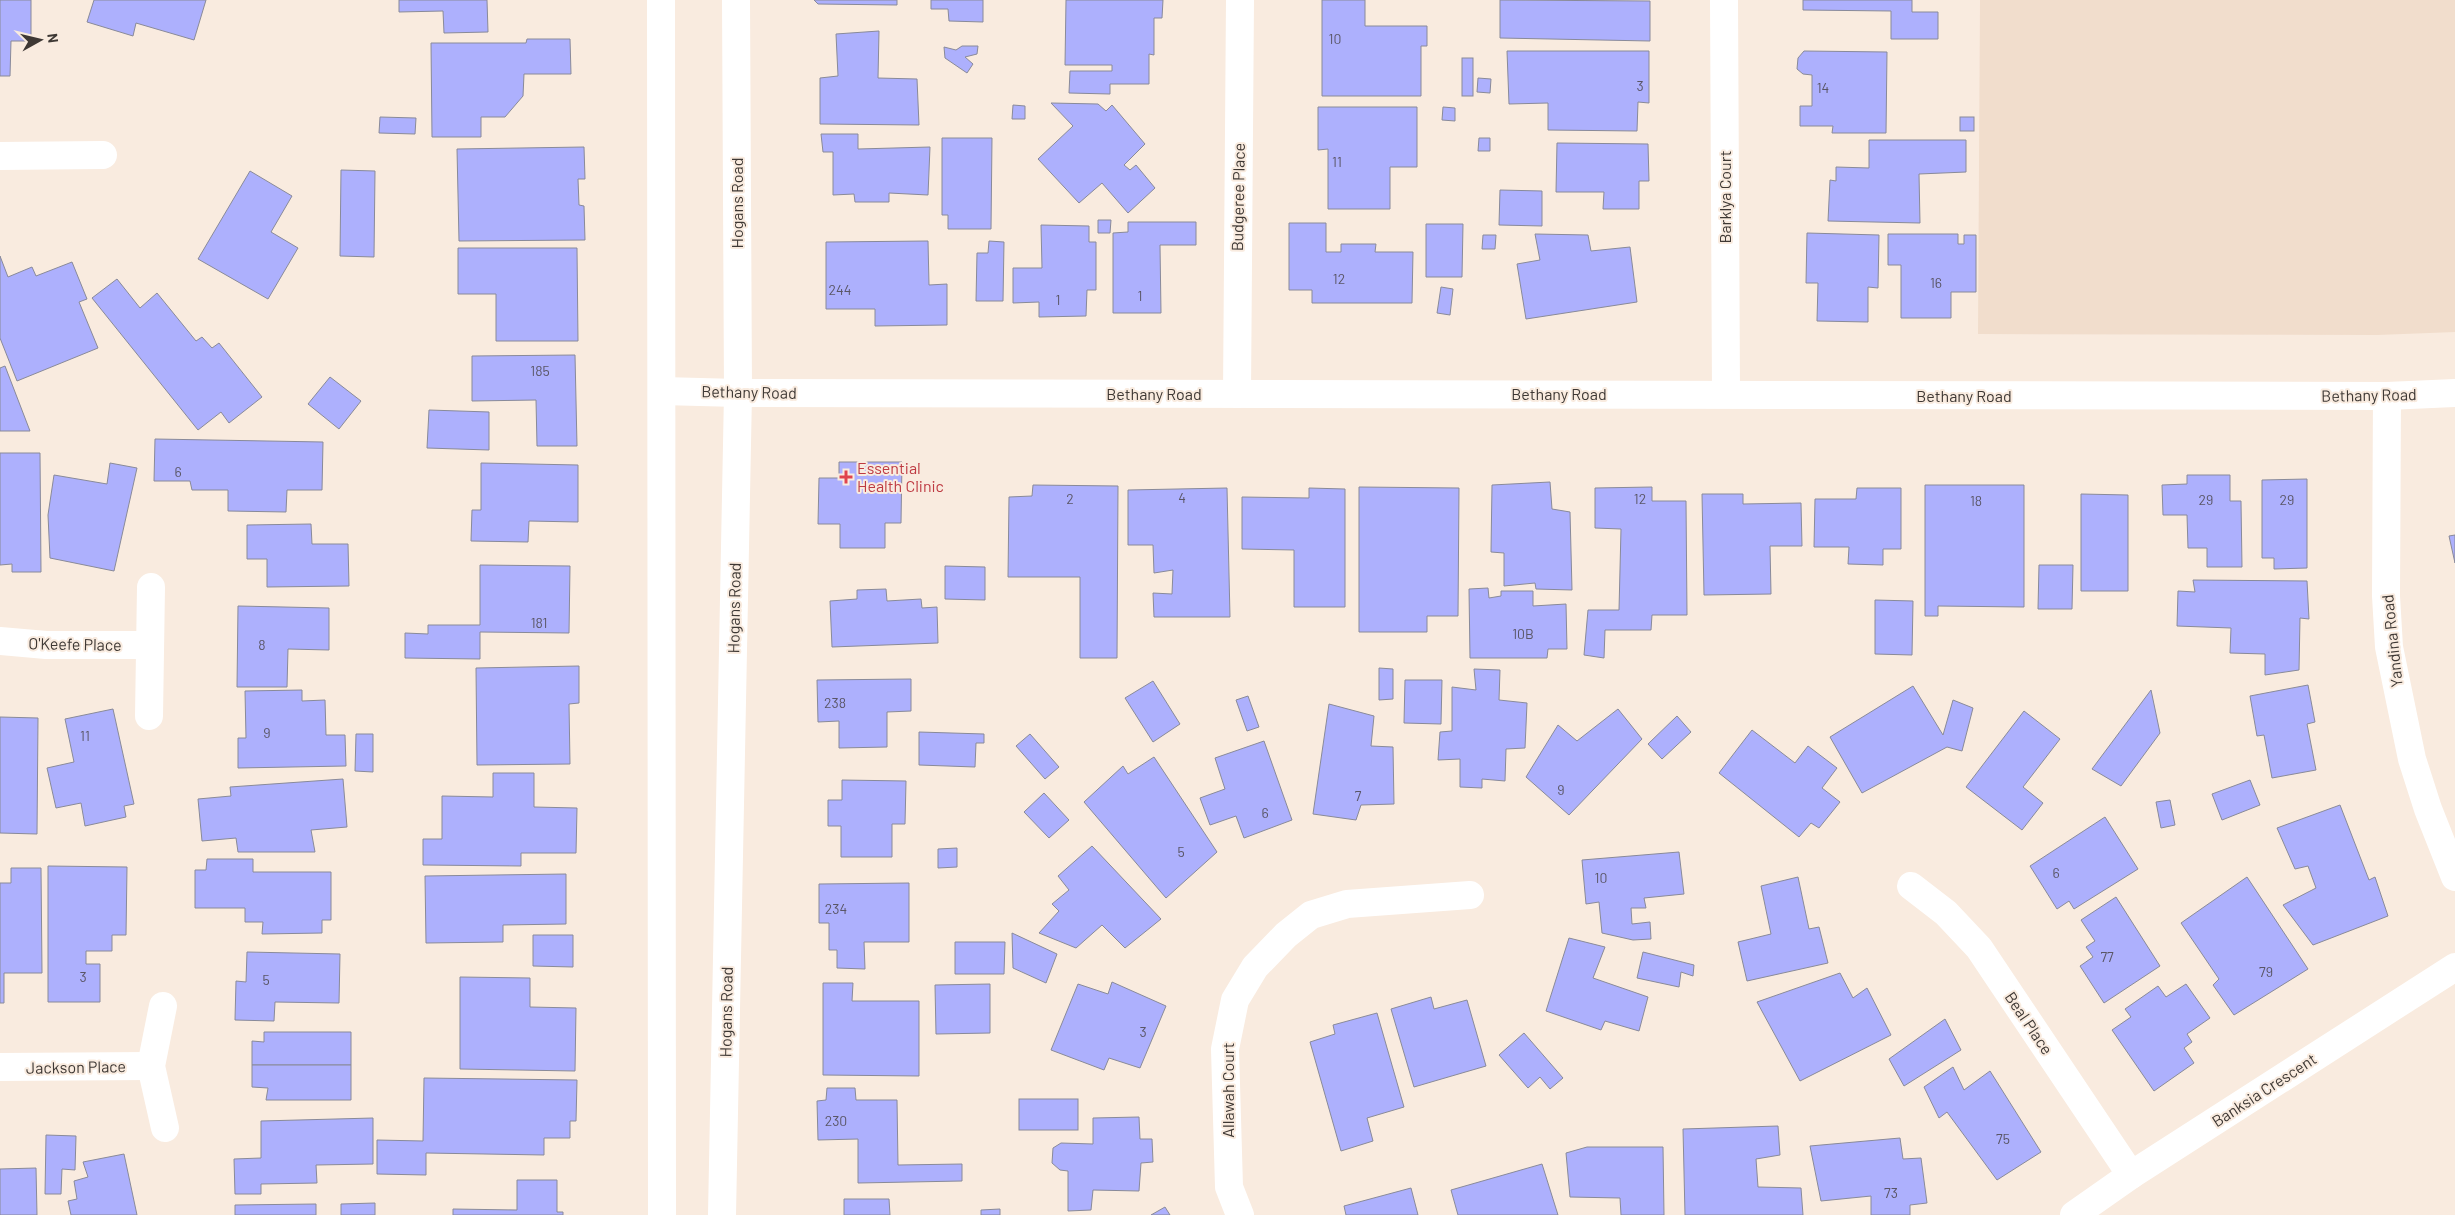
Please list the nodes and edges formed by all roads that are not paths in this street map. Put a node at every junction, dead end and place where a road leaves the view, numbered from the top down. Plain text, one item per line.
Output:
1 (661, 0) edge
2 (736, 0) edge
3 (1240, 0) edge
4 (1724, 0) edge
5 (103, 155) dead end
6 (0, 156) edge
7 (662, 391) junction
8 (738, 393) junction
9 (2455, 393) edge
10 (1237, 394) junction
11 (1726, 394) junction
12 (2387, 396) junction
13 (151, 587) dead end
14 (0, 641) edge
15 (150, 645) junction
16 (149, 716) dead end
17 (2455, 877) edge
18 (1911, 886) dead end
19 (1470, 896) dead end
20 (2455, 968) edge
21 (162, 1006) dead end
22 (151, 1066) junction
23 (0, 1067) edge
24 (165, 1128) dead end
25 (2131, 1175) junction
26 (662, 1215) edge
27 (722, 1215) edge
28 (1240, 1215) edge
29 (2074, 1215) edge

1 - 7 street
2 - 8 street, Hogans Road
3 - 10 street, Budgeree Place
4 - 11 street, Barklya Court
5 - 6 street
7 - 8 street, Bethany Road
7 - 26 street
8 - 10 street, Bethany Road
8 - 27 street, Hogans Road
9 - 12 street, Bethany Road
10 - 11 street, Bethany Road
11 - 12 street, Bethany Road
12 - 17 street, Yandina Road
13 - 15 street
14 - 15 street, O'Keefe Place
15 - 16 street
18 - 25 street, Beal Place
19 - 28 street, Allawah Court
20 - 25 street, Banksia Crescent
21 - 22 street
22 - 23 street, Jackson Place
22 - 24 street
25 - 29 street, Banksia Crescent

